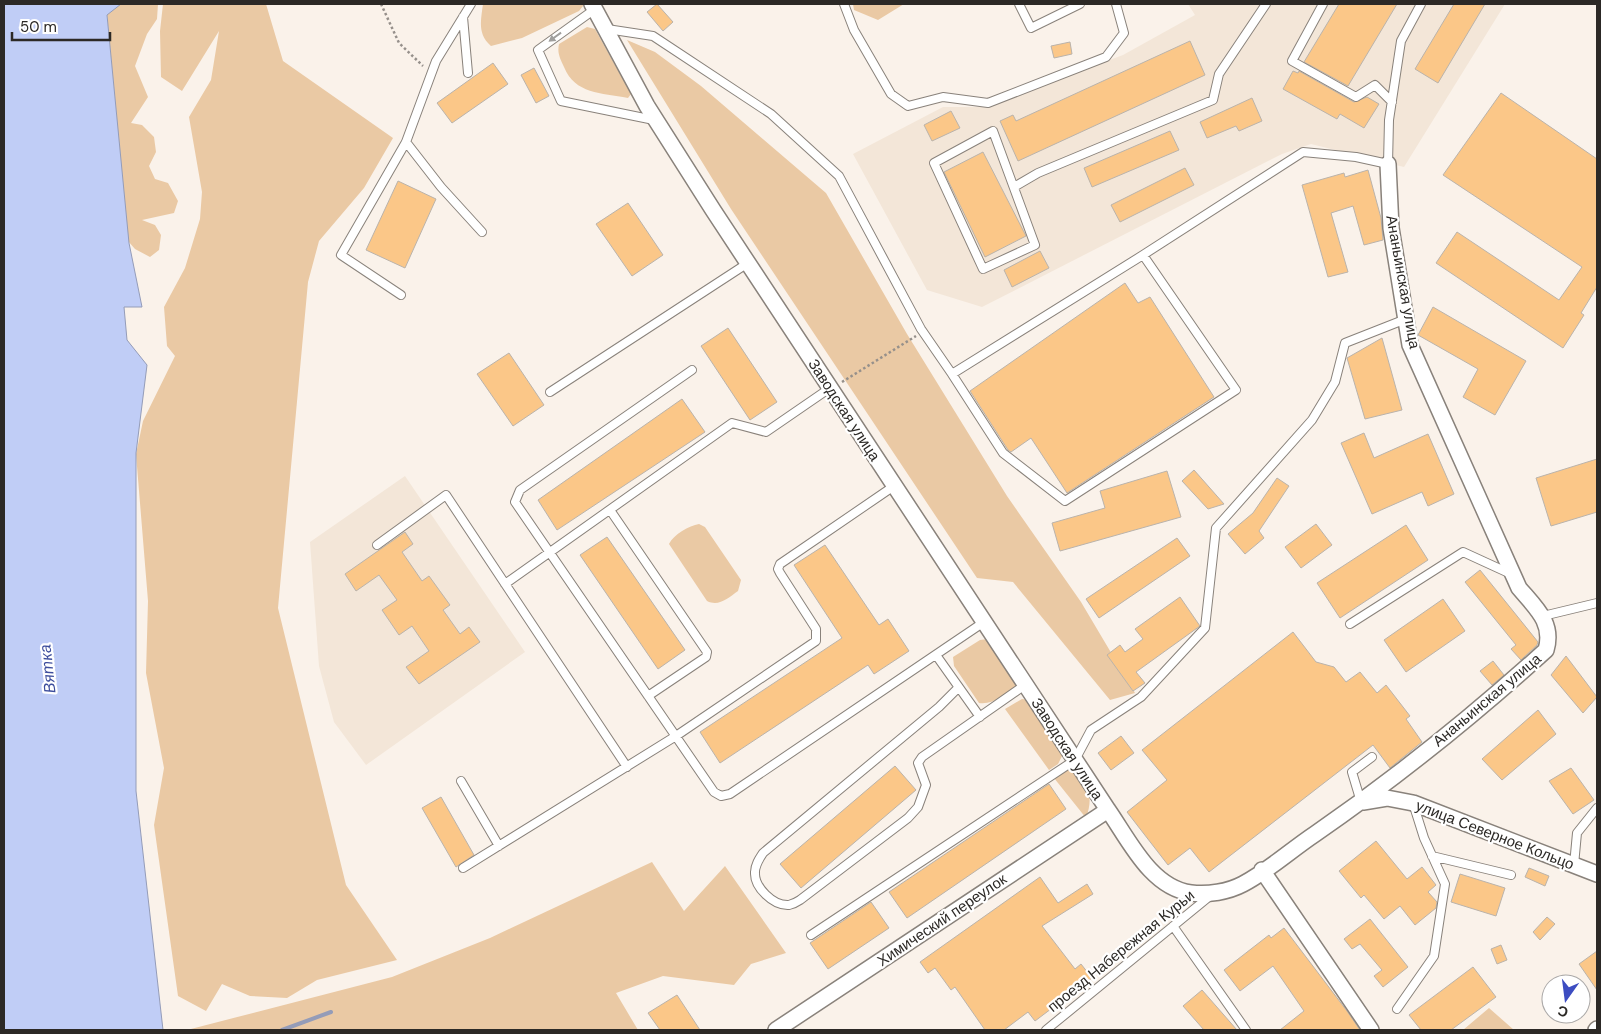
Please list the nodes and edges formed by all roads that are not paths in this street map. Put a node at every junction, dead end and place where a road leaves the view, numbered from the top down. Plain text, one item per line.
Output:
1 (471, 4) edge
2 (844, 4) edge
3 (1019, 4) edge
4 (1080, 4) edge
5 (1116, 4) edge
6 (1266, 4) edge
7 (1323, 4) edge
8 (1421, 4) edge
9 (593, 6) edge
10 (463, 17) junction
11 (605, 29) junction
12 (468, 73) dead end
13 (1392, 102) junction
14 (656, 120) junction
15 (406, 142) junction
16 (1388, 164) junction
17 (1014, 186) junction
18 (482, 232) dead end
19 (1144, 255) junction
20 (748, 263) junction
21 (401, 295) dead end
22 (1406, 319) junction
23 (692, 370) dead end
24 (952, 374) junction
25 (834, 386) junction
26 (550, 392) dead end
27 (894, 486) junction
28 (610, 510) junction
29 (377, 545) dead end
30 (549, 551) junction
31 (1513, 574) junction
32 (505, 584) junction
33 (1597, 603) edge
34 (1543, 616) junction
35 (984, 622) junction
36 (1350, 624) dead end
37 (936, 655) junction
38 (1025, 685) junction
39 (958, 688) junction
40 (648, 696) junction
41 (980, 717) junction
42 (676, 736) junction
43 (1372, 758) dead end
44 (1075, 760) junction
45 (627, 766) junction
46 (461, 781) dead end
47 (1361, 802) junction
48 (1413, 803) junction
49 (1597, 808) edge
50 (1108, 810) junction
51 (499, 846) junction
52 (1432, 856) junction
53 (1574, 865) junction
54 (463, 868) dead end
55 (1262, 870) junction
56 (1597, 874) edge
57 (1511, 875) dead end
58 (1214, 893) junction
59 (1173, 926) junction
60 (811, 935) dead end
61 (1397, 1009) dead end
62 (776, 1030) edge
63 (1046, 1030) edge
64 (1246, 1030) edge
65 (1371, 1030) edge

1 - 10 lane
2 - 5 lane
3 - 4 lane
6 - 17 lane
7 - 13 lane
8 - 13 lane
9 - 11 street, Заводская улица
9 -> 14 lane
10 - 12 lane
10 - 15 lane
11 - 14 street, Заводская улица
11 - 24 lane
13 - 16 lane
14 - 20 street, Заводская улица
15 - 18 lane
15 - 21 lane
16 - 19 lane
16 - 22 street, Ананьинская улица
17 - 17 lane
19 - 24 lane
19 - 24 lane
20 - 25 street, Заводская улица
20 - 26 lane
22 - 31 street, Ананьинская улица
22 - 44 lane
23 - 30 lane
25 - 27 street, Заводская улица
25 - 28 lane
27 - 35 street, Заводская улица
27 - 42 lane
28 - 30 lane
28 - 40 lane
29 - 32 lane
30 - 32 lane
30 - 40 lane
31 - 34 street, Ананьинская улица
31 - 36 lane
32 - 45 lane
33 - 34 lane
34 - 47 street, Ананьинская улица
35 - 37 lane
35 - 38 street, Заводская улица
37 - 39 lane
37 - 42 lane
38 - 41 lane
38 - 44 street, Заводская улица
39 - 41 lane
39 - 41 lane
40 - 42 lane
42 - 45 lane
43 - 47 lane
44 - 50 street, Заводская улица
44 - 60 lane
45 - 51 lane
46 - 51 lane
47 - 48 street, улица Северное Кольцо
47 - 55 street, Ананьинская улица
48 - 52 lane
48 - 53 street, улица Северное Кольцо
49 - 53 lane
50 - 58 street, Ананьинская улица
50 - 62 street, Химический переулок
51 - 54 lane
52 - 57 lane
52 - 61 lane
53 - 56 street, улица Северное Кольцо
55 - 58 street, Ананьинская улица
55 - 65 street
58 - 59 lane, проезд Набережная Курьи
59 - 63 lane, проезд Набережная Курьи
59 - 64 lane

